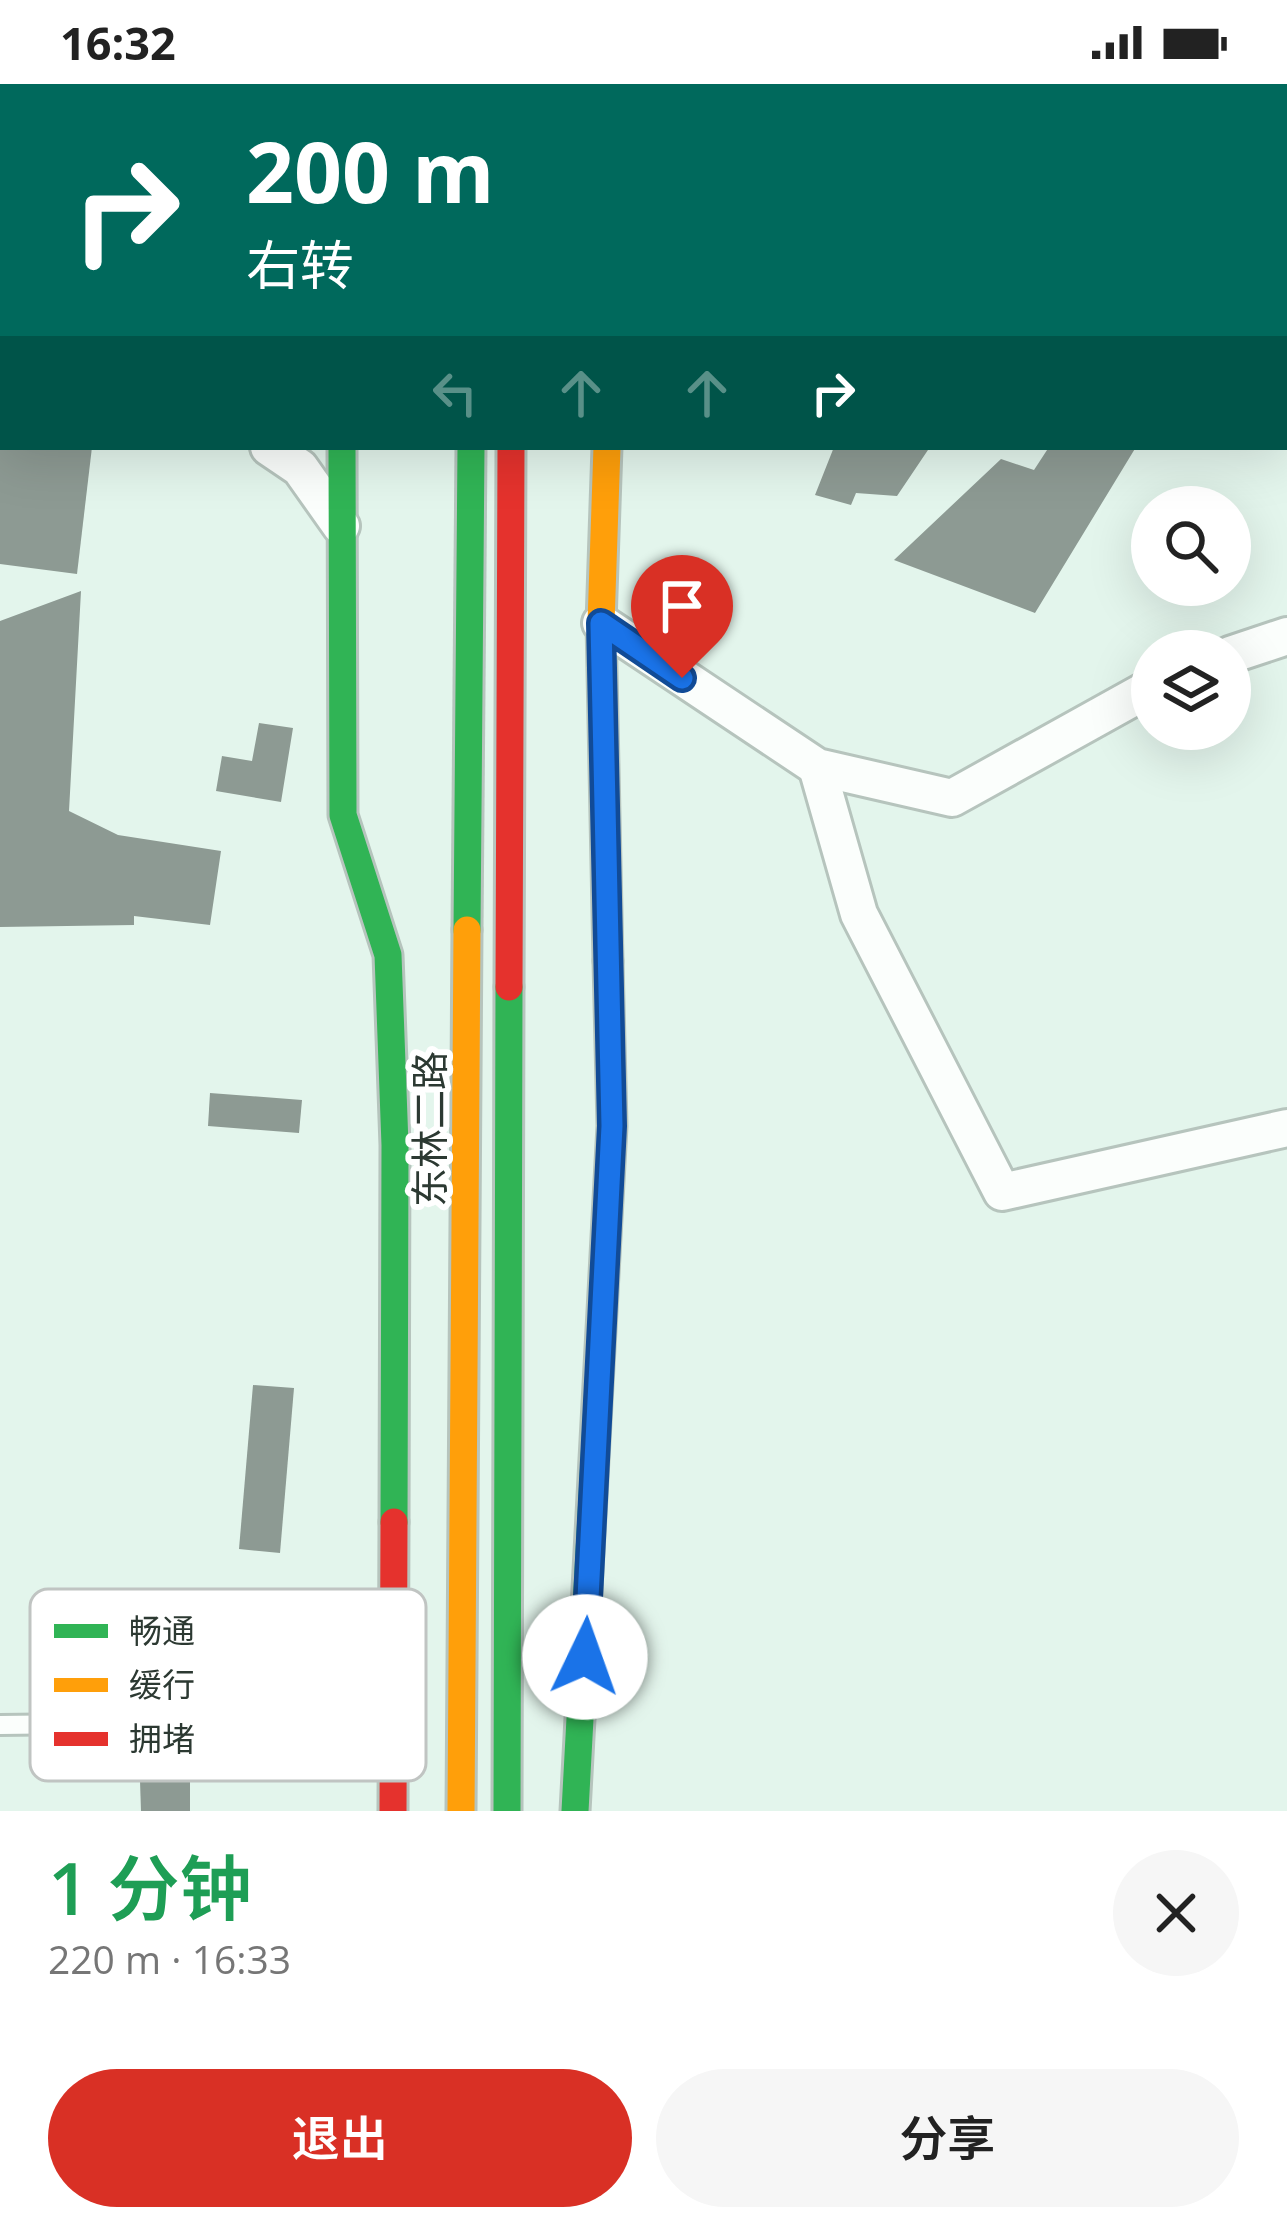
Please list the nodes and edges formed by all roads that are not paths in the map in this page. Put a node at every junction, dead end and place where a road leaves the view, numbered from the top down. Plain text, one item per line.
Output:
1 (273, 450) edge
2 (342, 450) edge
3 (471, 450) edge
4 (511, 450) edge
5 (607, 450) edge
6 (341, 526) junction
7 (601, 623) junction
8 (1287, 636) edge
9 (1251, 648) edge
10 (1131, 699) edge
11 (818, 767) junction
12 (1287, 1128) edge
13 (393, 1589) edge
14 (0, 1725) edge
15 (30, 1725) edge
16 (461, 1811) edge
17 (507, 1811) edge
18 (575, 1811) edge

1 - 6 street
2 - 6 street
3 - 16 street, 东林二路
4 - 17 street
5 - 7 street
6 - 13 street
7 - 11 street
7 - 18 street
8 - 9 street
10 - 11 street
11 - 12 street
14 - 15 lane

